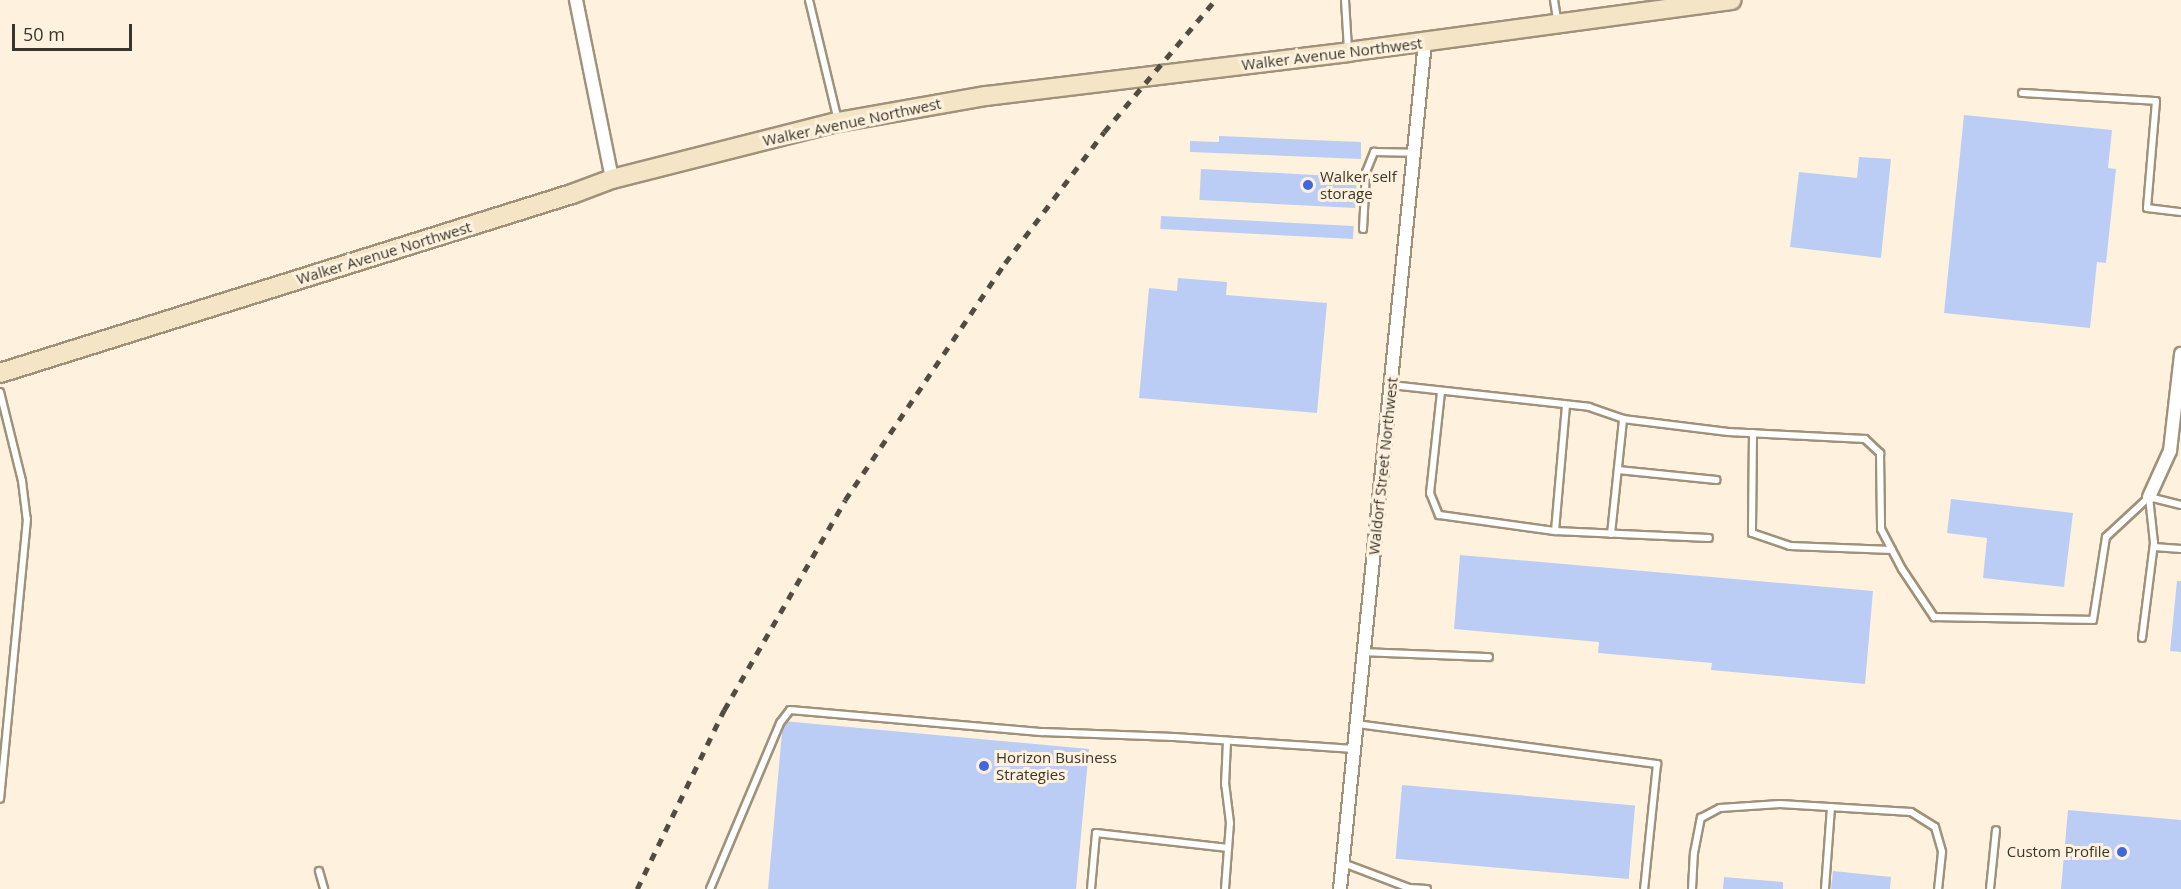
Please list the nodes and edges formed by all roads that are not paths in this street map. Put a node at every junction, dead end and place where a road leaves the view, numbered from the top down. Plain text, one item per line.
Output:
1 (576, 0) edge
2 (809, 0) edge
3 (1345, 0) edge
4 (1554, 0) edge
5 (1731, 0) edge
6 (1652, 5) edge
7 (1557, 23) junction
8 (1425, 42) junction
9 (1348, 52) junction
10 (2022, 93) dead end
11 (838, 122) junction
12 (1414, 153) junction
13 (612, 179) junction
14 (2181, 212) edge
15 (1363, 229) dead end
16 (2181, 354) edge
17 (2180, 367) edge
18 (0, 373) edge
19 (1391, 385) junction
20 (0, 392) edge
21 (1441, 392) junction
22 (1566, 405) junction
23 (1623, 419) junction
24 (1753, 433) junction
25 (1618, 470) junction
26 (1716, 480) dead end
27 (2149, 496) junction
28 (2181, 505) edge
29 (1555, 531) junction
30 (1611, 534) junction
31 (1710, 538) dead end
32 (2154, 546) junction
33 (2181, 549) edge
34 (1892, 550) junction
35 (2142, 638) dead end
36 (1364, 652) junction
37 (1489, 657) dead end
38 (1357, 724) junction
39 (1227, 741) junction
40 (1354, 749) junction
41 (0, 799) edge
42 (1831, 807) junction
43 (1996, 830) dead end
44 (1228, 848) junction
45 (1342, 863) junction
46 (319, 871) dead end
47 (324, 889) edge
48 (710, 889) edge
49 (1091, 889) edge
50 (1225, 889) edge
51 (1340, 889) edge
52 (1427, 889) edge
53 (1644, 889) edge
54 (1692, 889) edge
55 (1825, 889) edge
56 (1938, 889) edge
57 (1990, 889) edge

1 - 13 street
2 - 11 lane
3 - 9 lane
4 - 7 lane
5 - 6 main road, Walker Avenue Northwest
6 - 7 main road, Walker Avenue Northwest
7 - 8 main road, Walker Avenue Northwest
8 - 9 main road, Walker Avenue Northwest
8 - 12 street, Waldorf Street Northwest
9 - 11 main road, Walker Avenue Northwest
10 - 14 lane
11 - 13 main road, Walker Avenue Northwest
12 - 15 lane
12 - 19 street, Waldorf Street Northwest
13 - 18 main road, Walker Avenue Northwest
16 - 17 street
17 - 27 street
19 - 21 lane
19 - 36 street, Waldorf Street Northwest
20 - 41 lane
21 - 22 lane
21 - 29 lane
22 - 23 lane
22 - 29 lane
23 - 24 lane
23 - 25 lane
24 - 34 lane
24 - 34 lane
25 - 26 lane
25 - 30 lane
27 - 28 lane
27 - 32 lane
27 - 34 lane
29 - 30 lane
30 - 31 lane
32 - 33 lane
32 - 35 lane
36 - 37 lane
36 - 38 street, Waldorf Street Northwest
38 - 40 street, Waldorf Street Northwest
38 - 53 lane
39 - 40 lane
39 - 44 lane
39 - 48 lane
40 - 45 street, Waldorf Street Northwest
42 - 54 lane
42 - 55 lane
42 - 56 lane
43 - 57 lane
44 - 49 lane
44 - 50 lane
45 - 51 street, Waldorf Street Northwest
45 - 52 lane
46 - 47 lane

